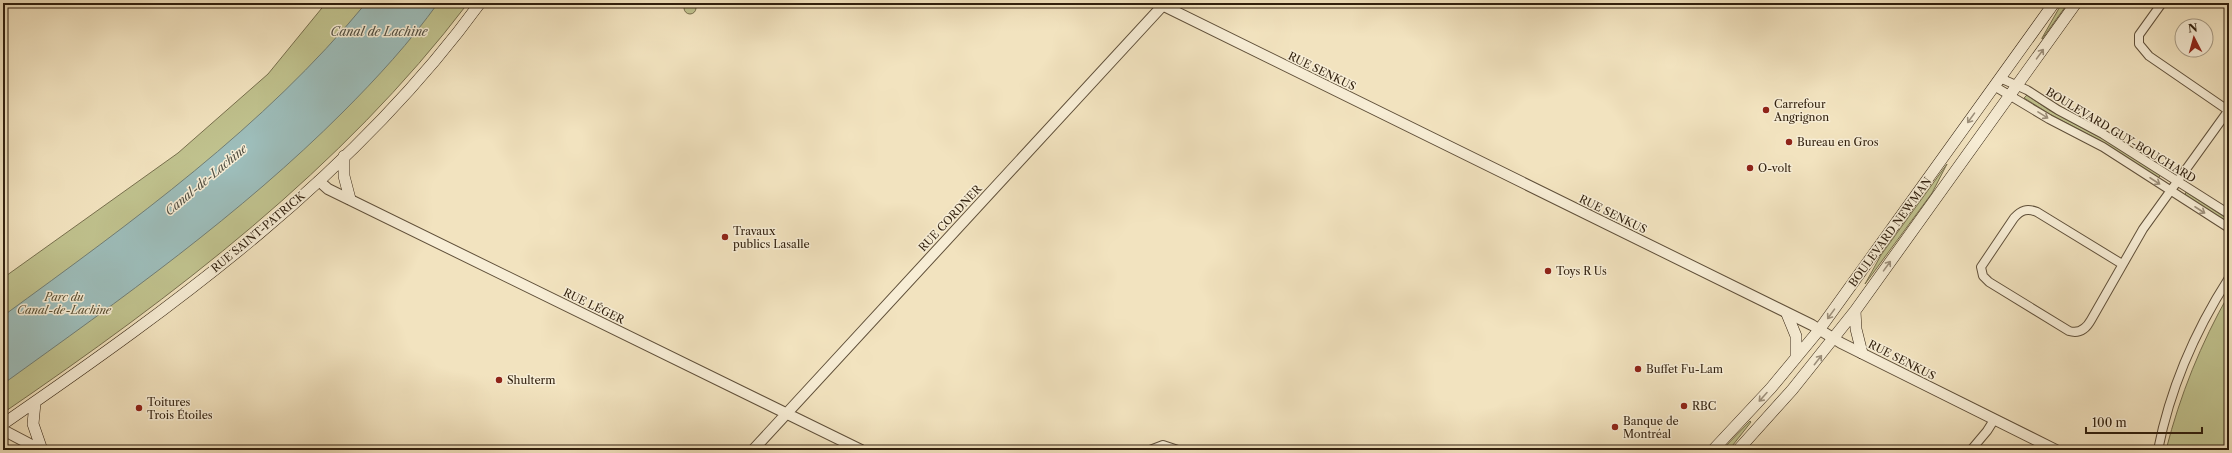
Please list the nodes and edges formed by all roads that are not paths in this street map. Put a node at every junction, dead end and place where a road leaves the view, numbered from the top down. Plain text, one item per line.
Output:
1 (480, 3) edge
2 (2054, 3) edge
3 (2076, 3) edge
4 (2162, 3) edge
5 (1162, 4) edge
6 (1997, 82) junction
7 (2017, 85) junction
8 (2009, 95) junction
9 (2228, 111) edge
10 (344, 156) junction
11 (318, 181) junction
12 (2178, 181) junction
13 (2171, 191) junction
14 (350, 199) junction
15 (2229, 214) edge
16 (2229, 228) edge
17 (2122, 264) junction
18 (2229, 278) edge
19 (1855, 311) junction
20 (1787, 314) junction
21 (1819, 330) junction
22 (1834, 339) junction
23 (1862, 353) junction
24 (1796, 358) junction
25 (35, 403) junction
26 (788, 414) junction
27 (1994, 420) junction
28 (3, 424) edge
29 (3, 430) edge
30 (42, 450) edge
31 (753, 450) edge
32 (861, 450) edge
33 (1150, 450) edge
34 (1178, 450) edge
35 (1713, 450) edge
36 (1738, 450) edge
37 (1971, 450) edge
38 (2056, 450) edge
39 (2158, 450) edge

1 - 10 main road, RUE SAINT-PATRICK
2 - 6 main road, BOULEVARD NEWMAN
7 -> 3 main road, BOULEVARD NEWMAN
4 - 9 street
5 - 20 street, RUE SENKUS
5 - 26 street, RUE CORDNER
6 - 7 street, BOULEVARD GUY-BOUCHARD
6 - 8 street, BOULEVARD GUY-BOUCHARD
6 -> 21 main road, BOULEVARD NEWMAN
7 - 8 main road, BOULEVARD NEWMAN
7 - 12 street, BOULEVARD GUY-BOUCHARD
8 -> 13 street, BOULEVARD GUY-BOUCHARD
19 -> 8 main road, BOULEVARD NEWMAN
9 - 12 street
10 - 11 main road, RUE SAINT-PATRICK
10 - 14 main road
11 - 14 street, RUE LÉGER
11 - 25 main road, RUE SAINT-PATRICK
12 - 13 street
12 - 15 street, BOULEVARD GUY-BOUCHARD
13 -> 16 street, BOULEVARD GUY-BOUCHARD
13 - 17 street
14 - 26 street, RUE LÉGER
17 - 17 street
18 - 39 street
19 - 22 main road, BOULEVARD NEWMAN
19 - 23 main road
20 - 21 street, RUE SENKUS
20 - 24 main road
21 - 22 street, RUE SENKUS
21 - 24 main road, BOULEVARD NEWMAN
22 - 23 street, RUE SENKUS
36 -> 22 main road, BOULEVARD NEWMAN
23 - 27 street, RUE SENKUS
24 -> 35 main road, BOULEVARD NEWMAN
25 - 28 main road, RUE SAINT-PATRICK
25 - 30 main road
26 - 31 street, RUE CORDNER
26 - 32 street, RUE LÉGER
27 - 37 street
27 - 38 street, RUE SENKUS
29 - 30 street
33 - 34 street

